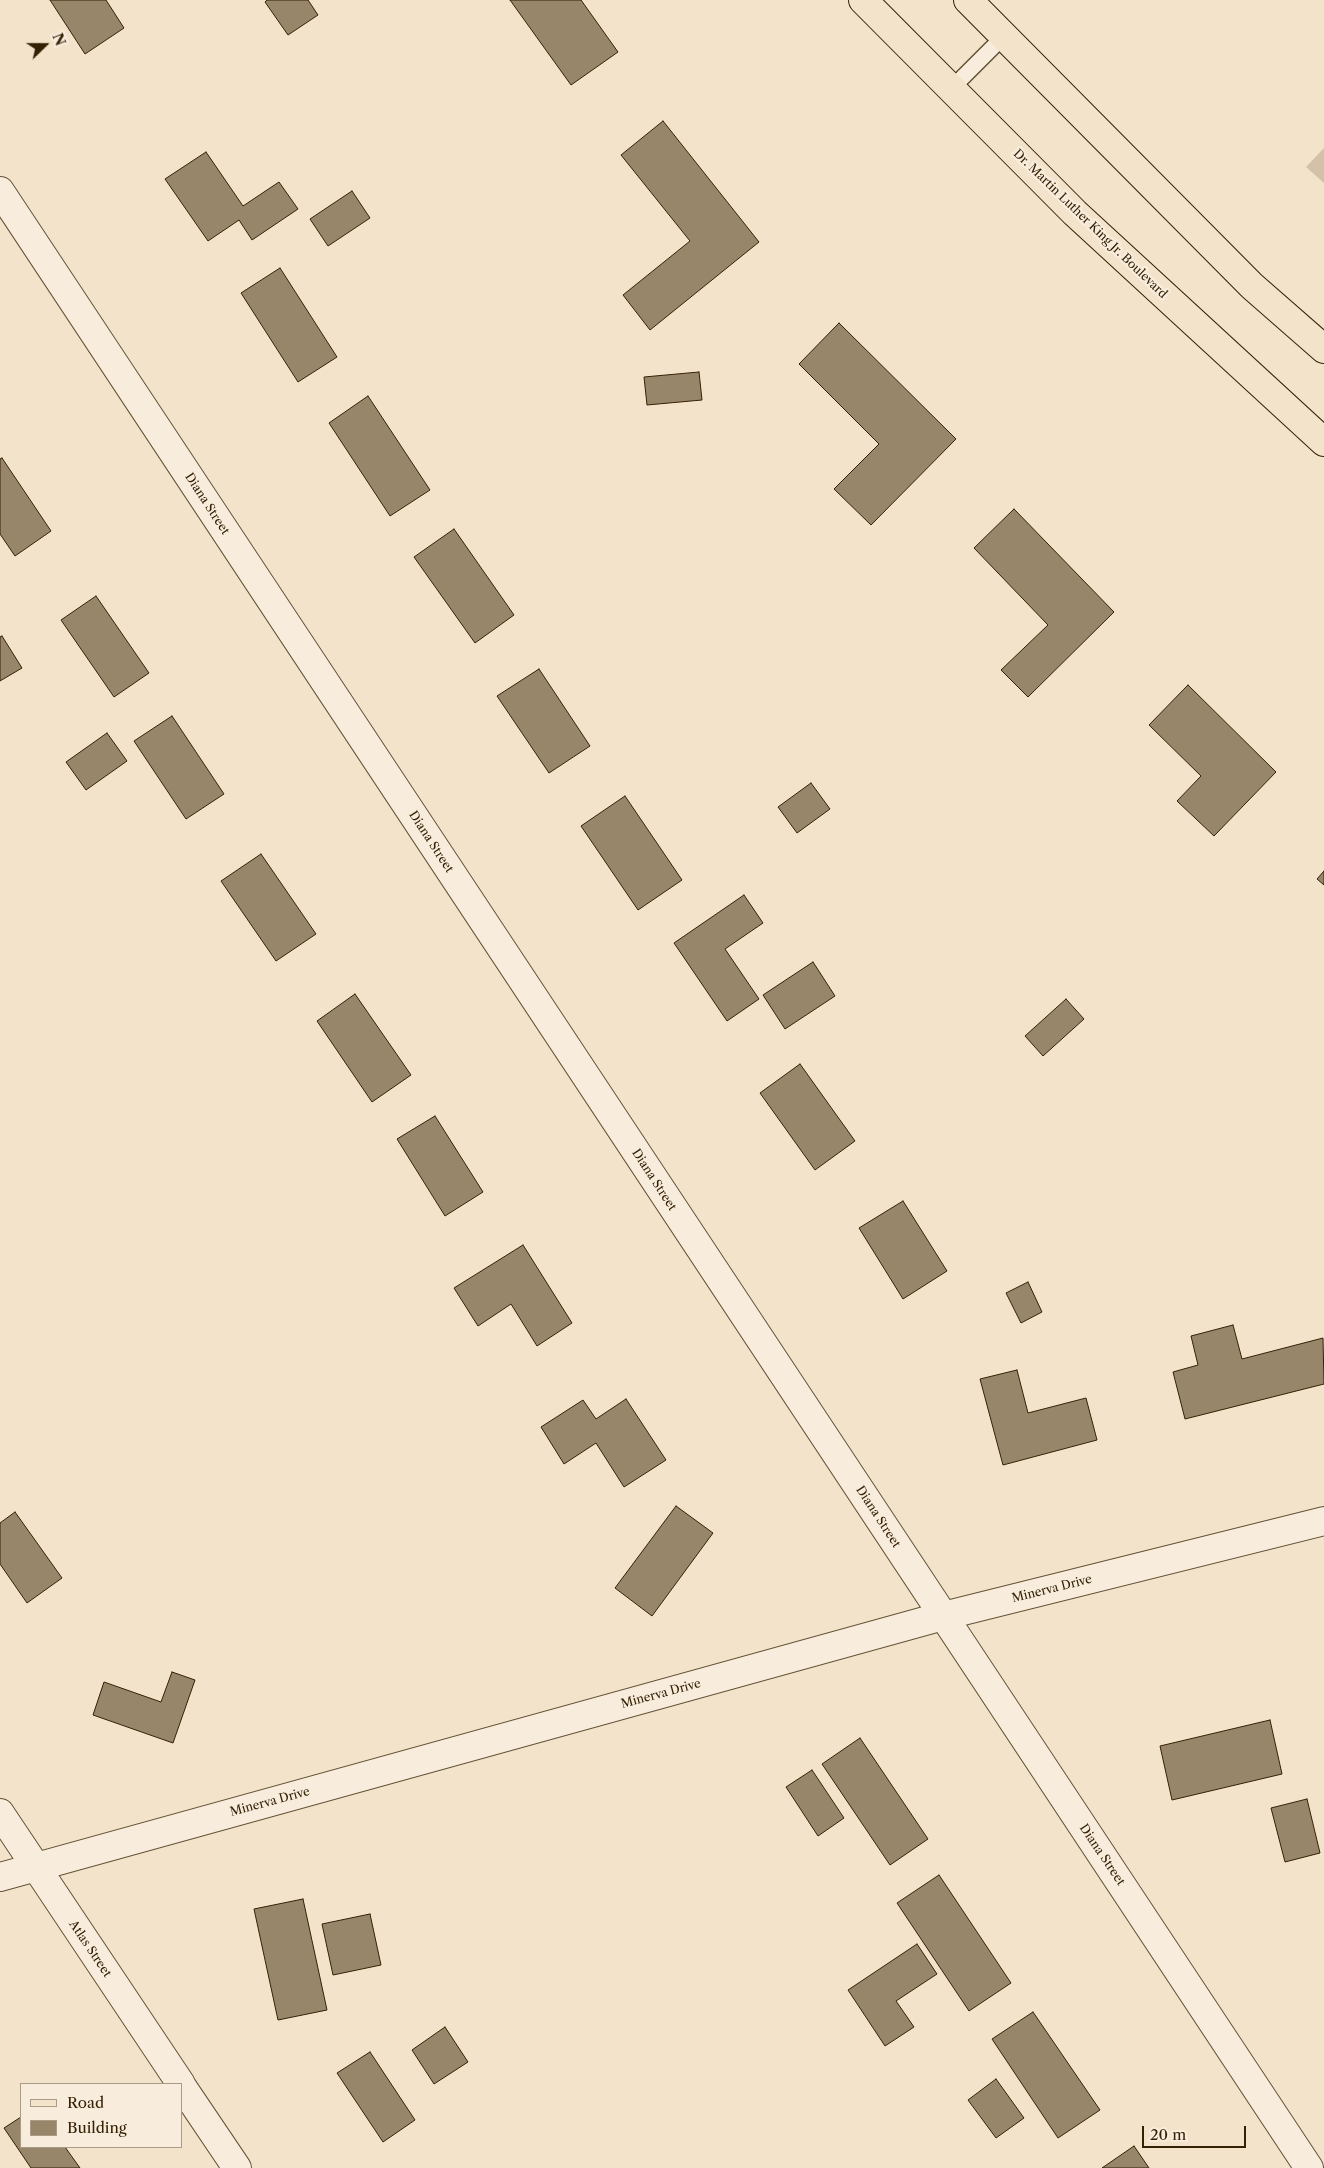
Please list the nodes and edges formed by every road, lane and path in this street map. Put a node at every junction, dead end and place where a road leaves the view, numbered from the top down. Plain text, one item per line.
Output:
1 (863, 0) edge
2 (968, 0) edge
3 (1003, 38) junction
4 (951, 88) junction
5 (0, 191) edge
6 (1324, 349) edge
7 (1324, 442) edge
8 (1324, 1521) edge
9 (943, 1616) junction
10 (0, 1813) edge
11 (36, 1867) junction
12 (0, 1877) edge
13 (180, 2083) edge
14 (182, 2086) edge
15 (237, 2168) edge
16 (1309, 2168) edge

1 - 4 main road, Dr. Martin Luther King Jr. Boulevard
2 - 3 main road
3 - 4 lane
3 - 6 main road
4 - 7 main road, Dr. Martin Luther King Jr. Boulevard
5 - 9 street, Diana Street
8 - 9 street, Minerva Drive
9 - 11 street, Minerva Drive
9 - 16 street, Diana Street
10 - 11 street, Atlas Street
11 - 12 street, Minerva Drive
11 - 13 street, Atlas Street
14 - 15 street, Atlas Street

